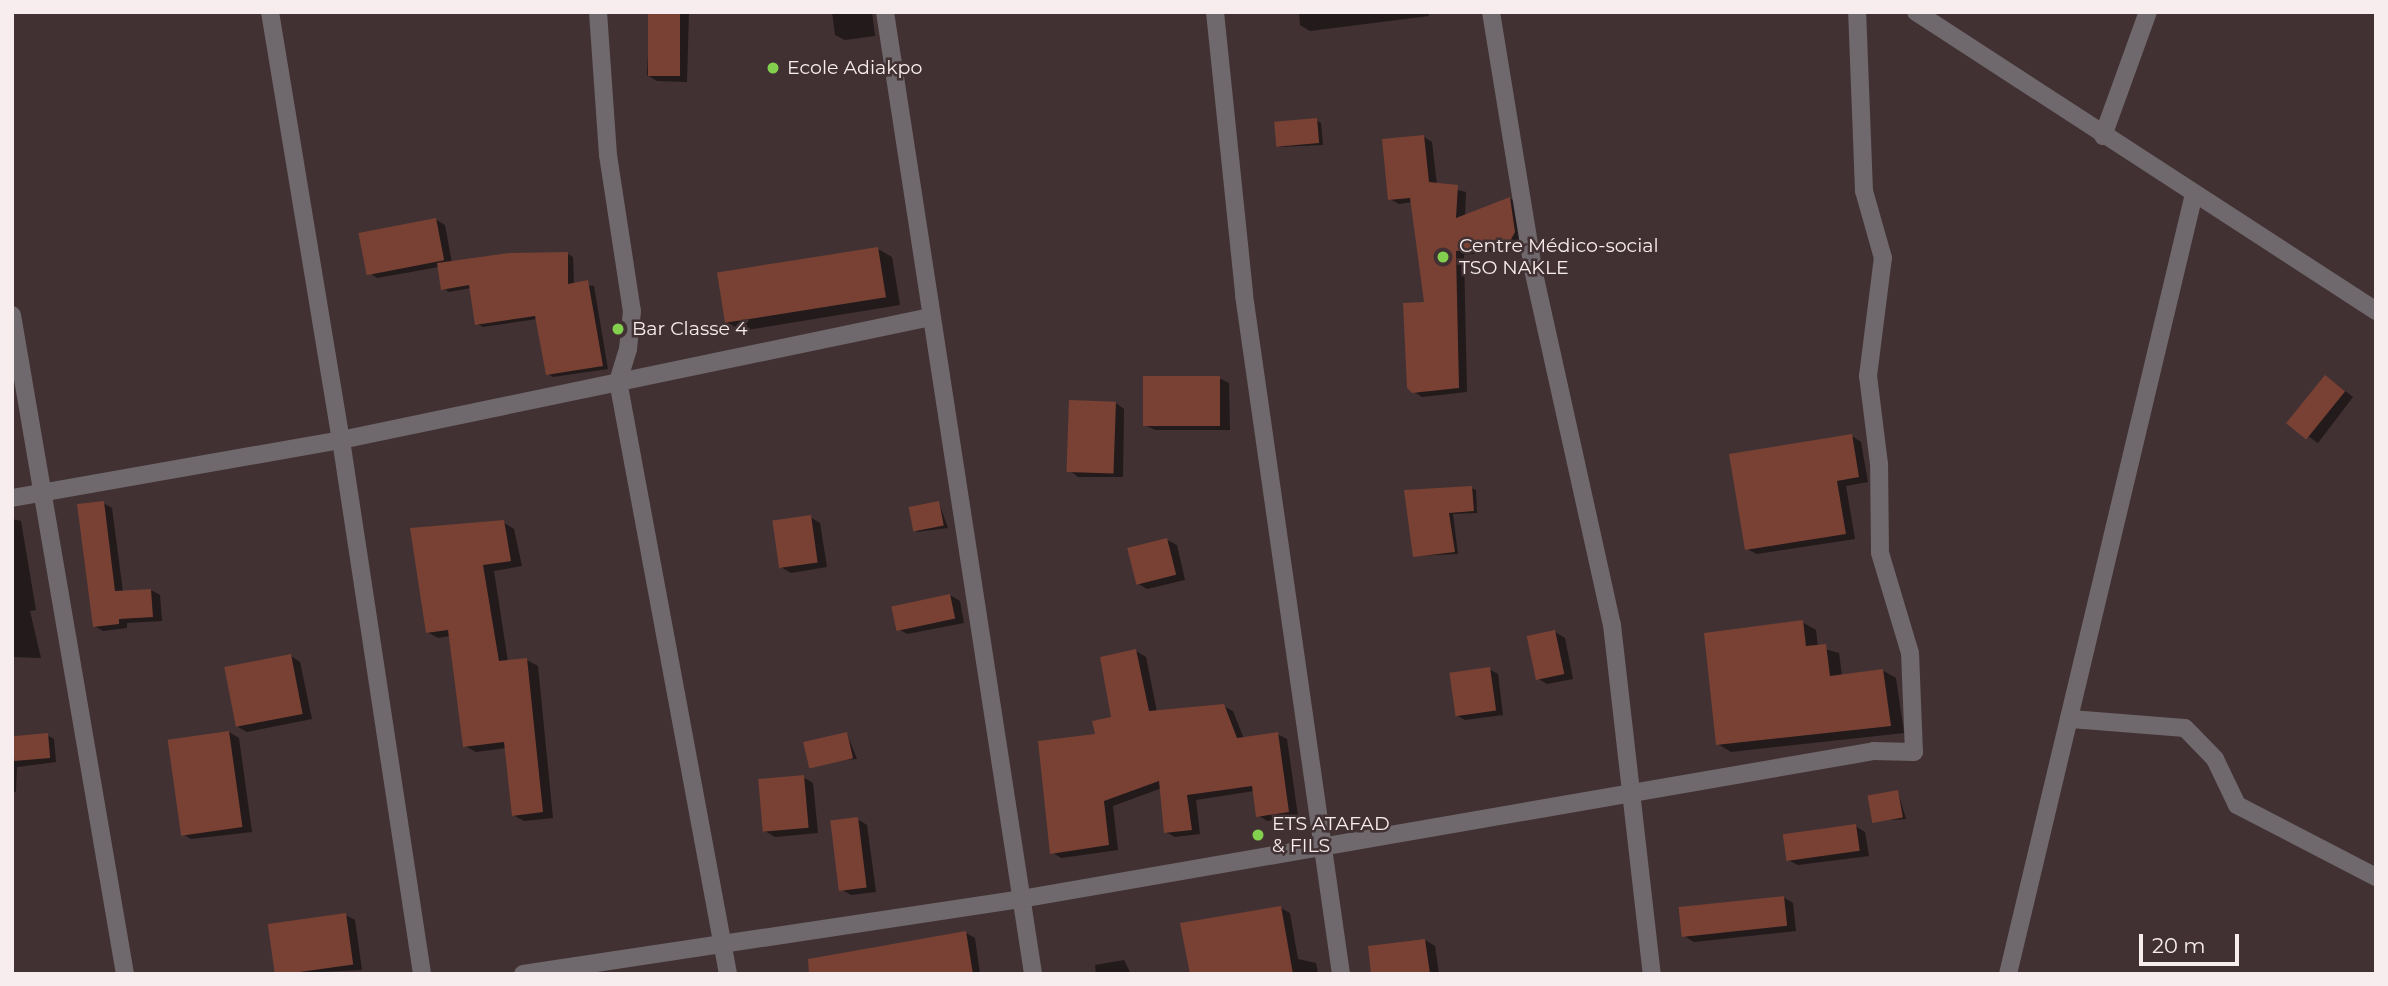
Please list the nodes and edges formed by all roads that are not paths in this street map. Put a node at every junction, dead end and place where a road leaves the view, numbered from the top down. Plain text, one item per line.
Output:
1 (270, 12) edge
2 (598, 12) edge
3 (885, 12) edge
4 (1215, 12) edge
5 (1491, 12) edge
6 (1857, 12) edge
7 (1916, 12) edge
8 (2148, 12) edge
9 (2104, 136) junction
10 (2194, 194) junction
11 (2376, 311) edge
12 (12, 315) edge
13 (931, 317) junction
14 (618, 381) junction
15 (341, 440) junction
16 (44, 492) junction
17 (12, 498) edge
18 (2071, 719) junction
19 (1631, 794) junction
20 (1324, 847) junction
21 (2376, 877) edge
22 (1021, 899) junction
23 (723, 944) junction
24 (125, 974) edge
25 (422, 974) edge
26 (523, 974) edge
27 (729, 974) edge
28 (1033, 974) edge
29 (1341, 974) edge
30 (1653, 974) edge
31 (2008, 974) edge

1 - 15 street
2 - 14 street
3 - 13 street
4 - 20 street
5 - 19 street
6 - 19 street
7 - 9 street
8 - 9 street
9 - 10 street
10 - 11 street
10 - 18 street
12 - 16 street
13 - 14 street
13 - 22 street
14 - 15 street
14 - 23 street
15 - 16 street
15 - 25 street
16 - 17 street
16 - 24 street
18 - 21 street
18 - 31 street
19 - 20 street
19 - 30 street
20 - 22 street
20 - 29 street
22 - 23 street
22 - 28 street
23 - 26 street
23 - 27 street

